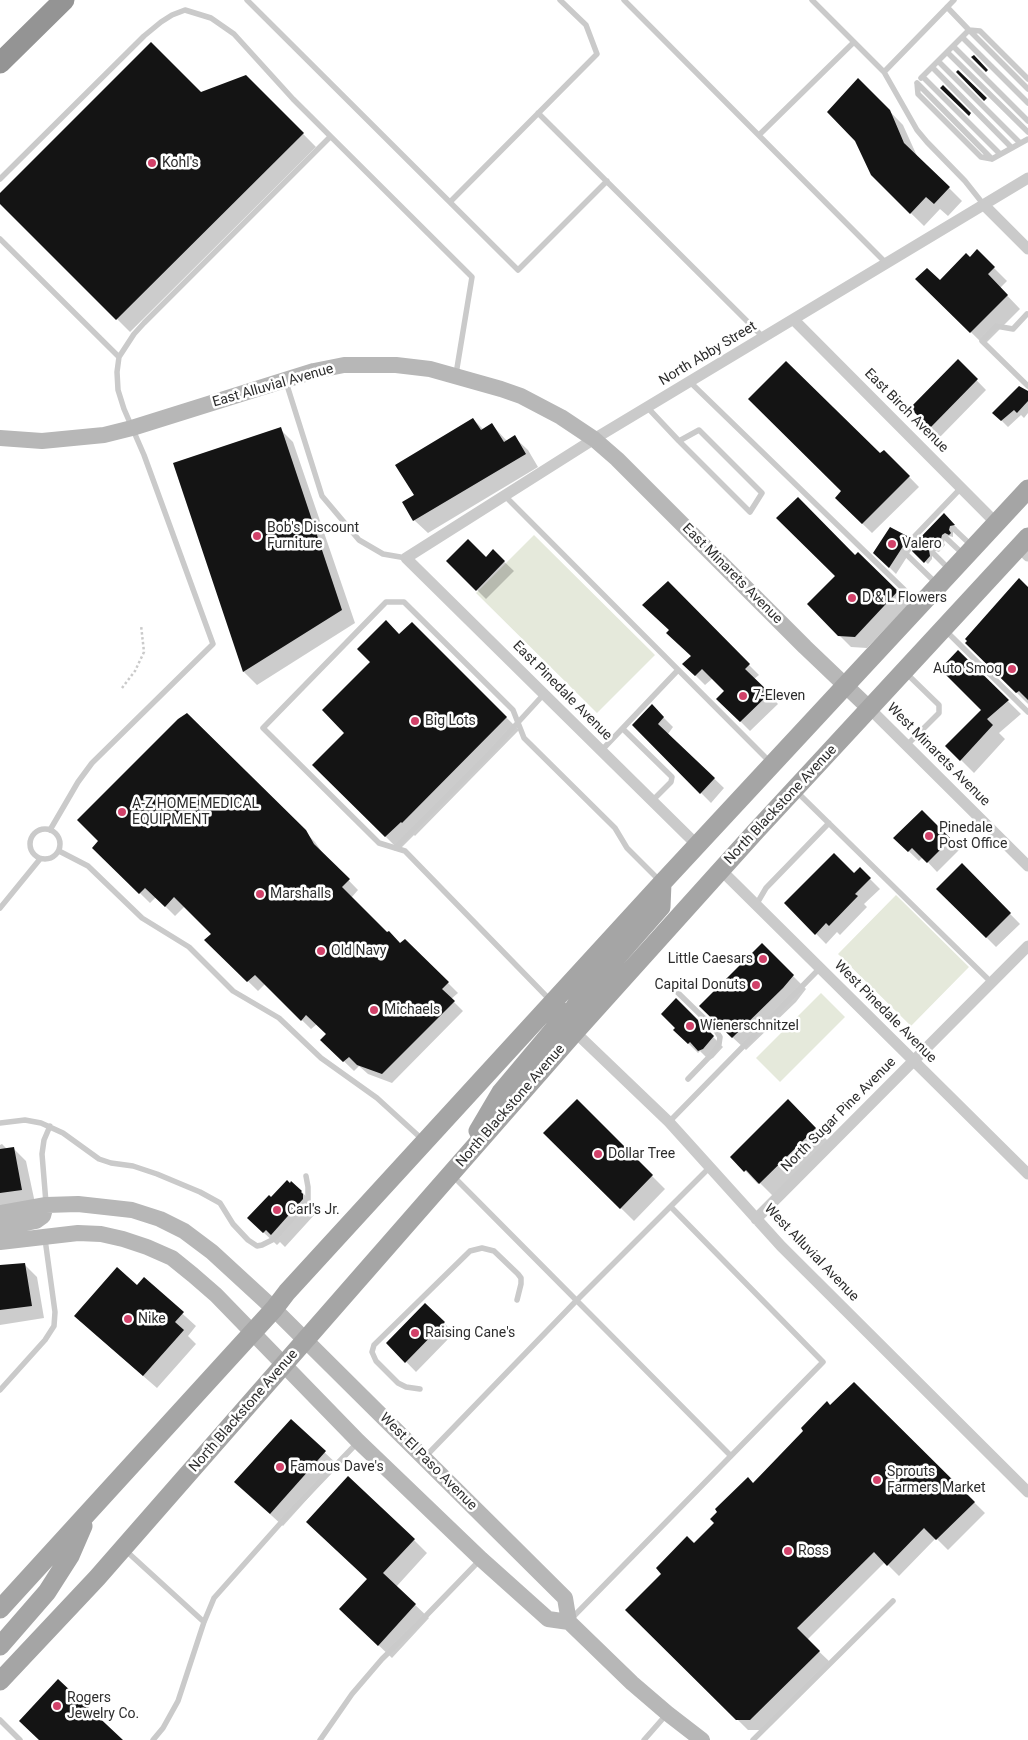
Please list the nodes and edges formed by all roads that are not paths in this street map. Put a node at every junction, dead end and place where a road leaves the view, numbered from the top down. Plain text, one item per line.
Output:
1 (64, 0) edge
2 (248, 0) edge
3 (560, 0) edge
4 (624, 0) edge
5 (812, 0) edge
6 (954, 0) edge
7 (947, 7) junction
8 (969, 30) junction
9 (962, 37) junction
10 (854, 42) junction
11 (953, 46) junction
12 (947, 52) junction
13 (938, 61) junction
14 (0, 63) edge
15 (932, 67) junction
16 (884, 72) junction
17 (923, 77) junction
18 (1028, 79) edge
19 (1028, 89) edge
20 (1028, 103) edge
21 (538, 113) junction
22 (1028, 120) edge
23 (1028, 132) edge
24 (759, 135) junction
25 (330, 137) junction
26 (1028, 139) edge
27 (1020, 143) junction
28 (1012, 148) junction
29 (1000, 154) junction
30 (1028, 178) edge
31 (0, 179) edge
32 (607, 181) junction
33 (450, 202) junction
34 (984, 205) junction
35 (0, 240) edge
36 (1028, 249) edge
37 (887, 264) junction
38 (1027, 314) edge
39 (794, 320) junction
40 (764, 338) junction
41 (119, 357) junction
42 (456, 375) junction
43 (286, 380) junction
44 (690, 382) junction
45 (1028, 386) edge
46 (647, 407) junction
47 (132, 428) junction
48 (0, 438) edge
49 (594, 439) junction
50 (679, 441) junction
51 (961, 488) junction
52 (1028, 489) edge
53 (505, 496) junction
54 (996, 523) junction
55 (954, 529) dead end
56 (946, 538) dead end
57 (1025, 546) edge
58 (970, 552) junction
59 (933, 553) dead end
60 (406, 558) junction
61 (951, 571) junction
62 (938, 585) junction
63 (920, 605) junction
64 (943, 629) junction
65 (678, 670) junction
66 (904, 671) junction
67 (845, 685) junction
68 (544, 694) junction
69 (870, 708) junction
70 (1028, 712) edge
71 (518, 723) junction
72 (623, 729) junction
73 (907, 745) junction
74 (601, 751) junction
75 (772, 764) junction
76 (795, 790) junction
77 (652, 801) junction
78 (829, 823) junction
79 (50, 830) junction
80 (697, 845) junction
81 (395, 848) junction
82 (59, 851) junction
83 (40, 859) junction
84 (1028, 866) edge
85 (721, 870) junction
86 (662, 883) junction
87 (756, 905) junction
88 (0, 908) edge
89 (1028, 946) edge
90 (820, 968) junction
91 (992, 983) junction
92 (670, 985) dead end
93 (553, 1002) junction
94 (575, 1032) junction
95 (914, 1061) junction
96 (688, 1078) dead end
97 (668, 1122) junction
98 (0, 1123) edge
99 (50, 1126) junction
100 (425, 1141) junction
101 (710, 1167) junction
102 (1028, 1174) edge
103 (452, 1175) junction
104 (306, 1176) dead end
105 (46, 1205) junction
106 (671, 1207) junction
107 (0, 1212) edge
108 (756, 1219) junction
109 (0, 1228) edge
110 (45, 1237) junction
111 (0, 1242) edge
112 (517, 1300) dead end
113 (577, 1300) junction
114 (274, 1309) junction
115 (252, 1332) junction
116 (305, 1340) junction
117 (284, 1366) junction
118 (420, 1389) dead end
119 (0, 1390) edge
120 (358, 1441) junction
121 (731, 1456) junction
122 (424, 1457) junction
123 (1028, 1492) edge
124 (88, 1514) junction
125 (123, 1548) junction
126 (481, 1559) junction
127 (893, 1601) dead end
128 (0, 1609) edge
129 (204, 1622) junction
130 (568, 1622) junction
131 (0, 1646) edge
132 (0, 1681) edge
133 (667, 1713) junction
134 (0, 1720) edge
135 (20, 1740) edge
136 (153, 1740) edge
137 (320, 1740) edge
138 (644, 1740) edge
139 (702, 1740) edge
140 (753, 1740) edge

1 - 14 highway
2 - 33 lane
3 - 21 lane
4 - 24 lane
5 - 10 lane
6 - 7 lane
7 - 8 lane
7 - 16 lane
8 - 9 lane
8 - 18 lane
8 - 19 lane
9 - 11 lane
9 - 20 lane
10 - 16 lane
10 - 24 lane
11 - 12 lane
11 - 22 lane
12 - 13 lane
12 - 23 lane
13 - 15 lane
13 - 27 lane
15 - 17 lane
15 - 28 lane
16 - 34 lane
17 - 29 lane
17 - 29 lane
21 - 32 lane
21 - 33 lane
24 - 37 lane
25 - 31 lane
25 - 41 lane
25 - 42 lane
26 - 27 lane
27 - 28 lane
28 - 29 lane
30 - 34 street, North Abby Street
32 - 33 lane
32 - 40 lane
34 - 36 street
34 - 37 street, North Abby Street
35 - 41 lane
37 - 39 street, North Abby Street
38 - 45 lane
39 - 40 street, North Abby Street
39 - 51 street, East Birch Avenue
40 - 44 street, North Abby Street
41 - 47 lane
42 - 43 street, East Alluvial Avenue
42 - 49 street, East Alluvial Avenue
43 - 47 street, East Alluvial Avenue
43 - 60 lane
44 - 46 street, North Abby Street
44 - 63 lane
46 - 49 street, North Abby Street
46 - 50 lane
47 - 48 street, East Alluvial Avenue
47 - 79 lane
49 - 53 street, North Abby Street
49 - 67 street, East Minarets Avenue
50 - 50 lane
51 - 54 street, East Birch Avenue
51 - 62 lane
52 - 54 main road
53 - 60 street, North Abby Street
53 - 65 lane
54 - 58 main road
55 - 58 lane
56 - 58 lane
57 - 64 main road, North Blackstone Avenue
58 - 61 main road
59 - 61 lane
60 - 68 street, East Pinedale Avenue
61 - 62 main road
62 - 63 main road
63 - 67 main road
64 - 66 main road, North Blackstone Avenue
64 - 70 lane
65 - 72 lane
65 - 75 lane
66 - 69 main road, North Blackstone Avenue
66 - 73 lane
67 - 69 street, East Minarets Avenue
67 - 75 main road
68 - 71 lane
68 - 74 street, East Pinedale Avenue
69 - 73 street, West Minarets Avenue
69 - 76 main road, North Blackstone Avenue
71 - 81 lane
71 - 81 lane
71 - 86 lane
72 - 74 lane
72 - 77 lane
73 - 84 street, West Minarets Avenue
74 - 77 street, East Pinedale Avenue
75 - 80 main road
76 - 78 lane
76 - 85 main road, North Blackstone Avenue
77 - 80 street, East Pinedale Avenue
78 - 87 lane
78 - 91 lane
79 - 82 lane
79 - 83 lane
80 - 86 main road
81 - 93 lane
82 - 83 lane
82 - 100 lane
83 - 88 lane
85 - 87 street, West Pinedale Avenue
85 - 94 main road, North Blackstone Avenue
86 - 93 main road
86 - 94 main road
87 - 90 street, West Pinedale Avenue
89 - 91 street, North Sugar Pine Avenue
90 - 95 street, West Pinedale Avenue
90 - 97 lane
91 - 95 street, North Sugar Pine Avenue
92 - 96 lane
93 - 100 main road
93 - 103 main road
94 - 97 street, West Alluvial Avenue
94 - 103 main road, North Blackstone Avenue
95 - 102 street, West Pinedale Avenue
95 - 108 street, North Sugar Pine Avenue
97 - 101 street, West Alluvial Avenue
98 - 99 lane
99 - 104 lane
99 - 105 lane
100 - 114 main road
101 - 106 lane
101 - 108 street, West Alluvial Avenue
103 - 113 lane
103 - 116 main road, North Blackstone Avenue
105 - 107 street, West El Paso Avenue
105 - 109 street
105 - 114 street, West El Paso Avenue
106 - 113 lane
106 - 121 lane
108 - 123 street, West Alluvial Avenue
110 - 111 street
110 - 115 street
110 - 119 lane
112 - 118 lane
113 - 121 lane
113 - 122 lane
114 - 115 main road
114 - 116 street, West El Paso Avenue
115 - 117 street
115 - 124 main road
116 - 117 main road, North Blackstone Avenue
116 - 122 street, West El Paso Avenue
117 - 120 street
117 - 125 main road, North Blackstone Avenue
120 - 126 street
120 - 129 lane
121 - 130 lane
122 - 130 street, West El Paso Avenue
124 - 128 main road
124 - 131 main road
125 - 129 lane
125 - 132 main road, North Blackstone Avenue
126 - 130 street
126 - 137 lane
127 - 140 lane
129 - 136 lane
130 - 133 street
133 - 138 lane
133 - 139 street
134 - 135 lane

